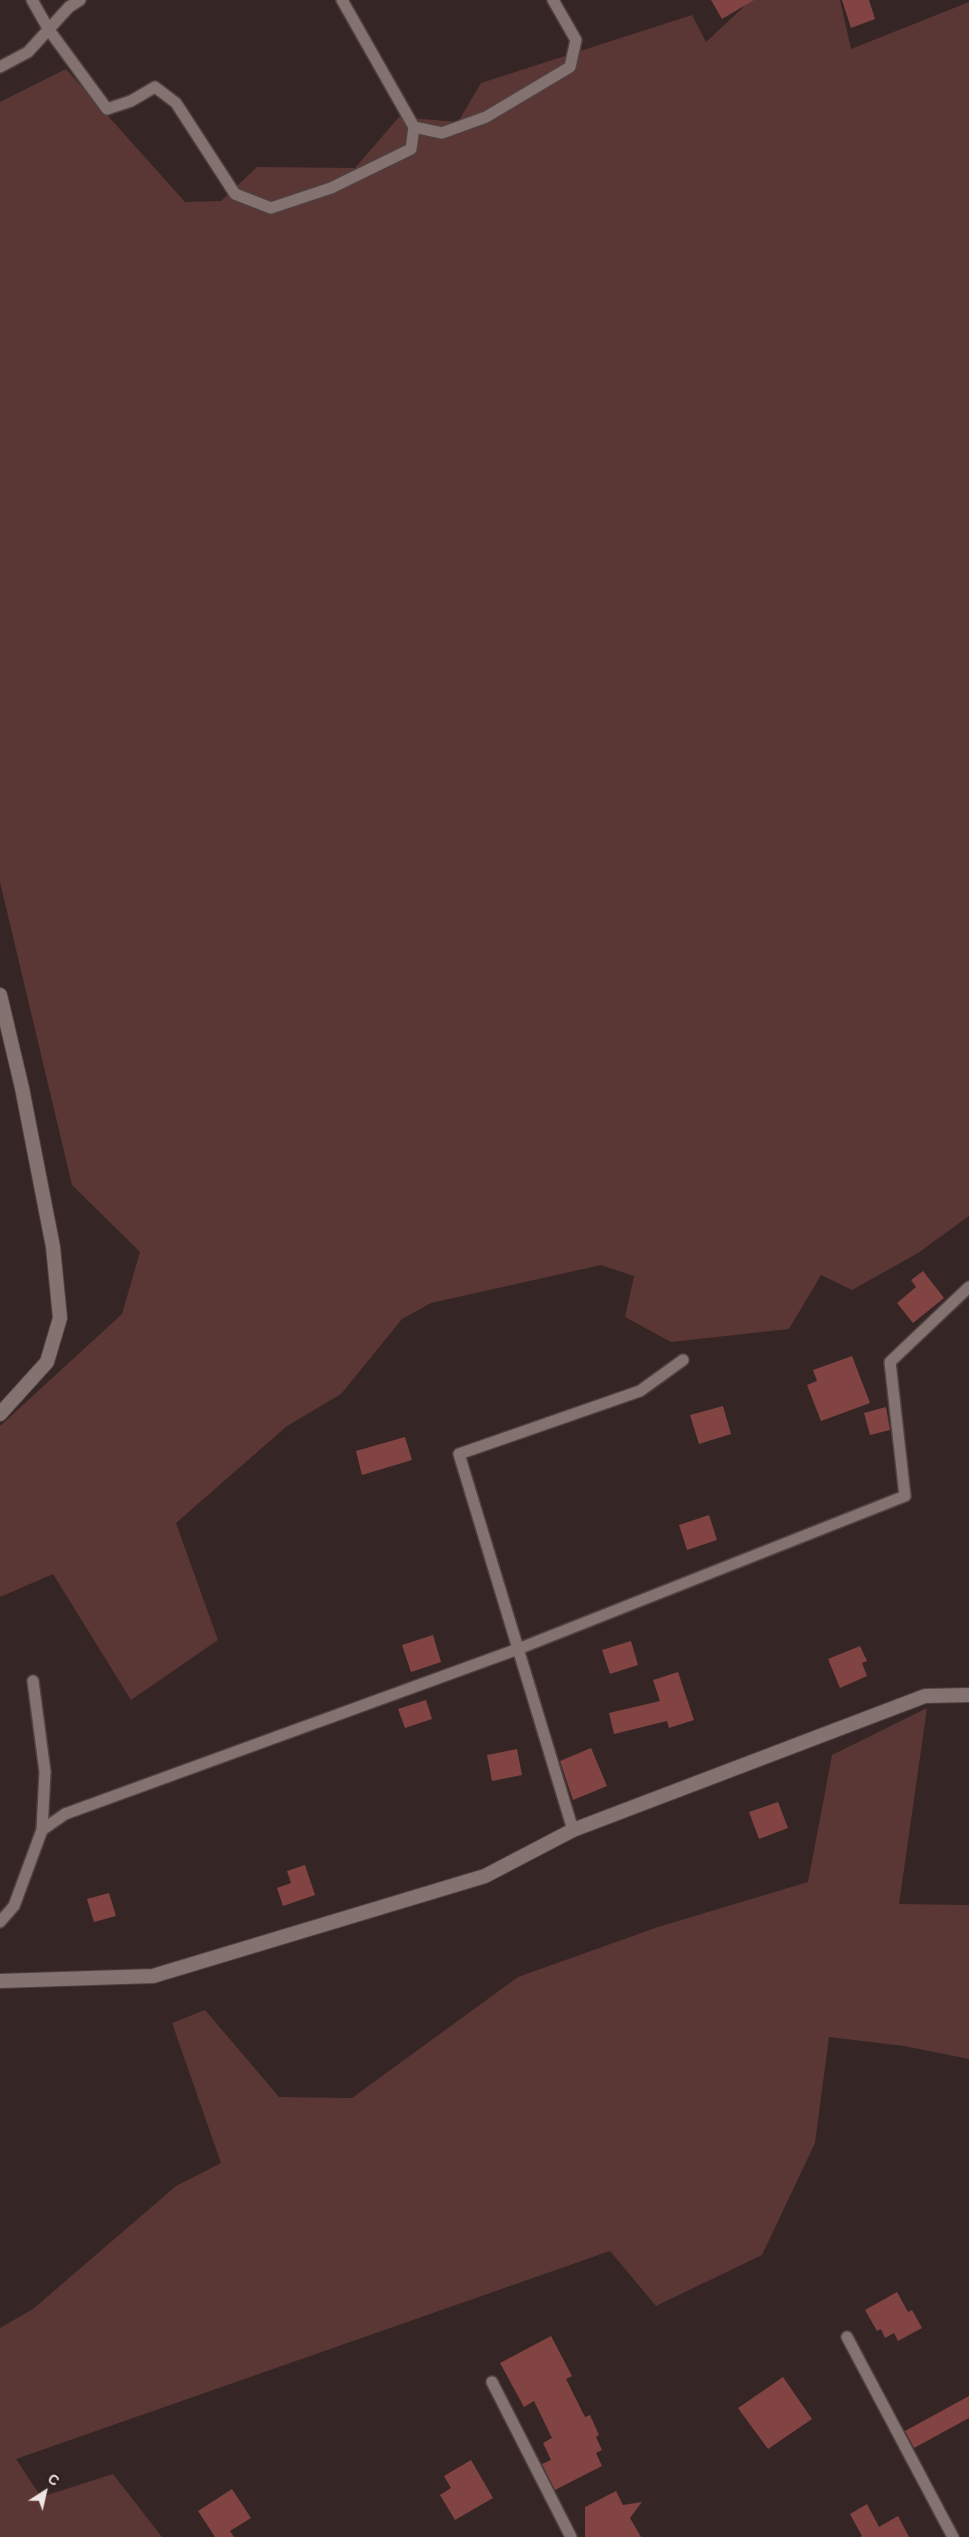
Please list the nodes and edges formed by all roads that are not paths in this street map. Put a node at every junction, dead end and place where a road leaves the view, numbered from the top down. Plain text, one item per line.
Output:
1 (32, 0) edge
2 (80, 0) edge
3 (342, 0) edge
4 (553, 0) edge
5 (49, 30) junction
6 (0, 67) edge
7 (414, 127) junction
8 (0, 995) edge
9 (969, 1287) edge
10 (683, 1360) dead end
11 (0, 1414) edge
12 (518, 1649) junction
13 (33, 1681) dead end
14 (969, 1695) edge
15 (42, 1830) junction
16 (573, 1830) junction
17 (0, 1922) edge
18 (0, 1981) edge
19 (848, 2338) dead end
20 (492, 2382) dead end
21 (571, 2537) edge
22 (953, 2537) edge

1 - 5 lane
2 - 5 lane
3 - 7 lane
4 - 7 lane
5 - 6 lane
5 - 7 lane
8 - 11 street
9 - 12 lane
10 - 12 lane
12 - 15 lane
12 - 16 lane
13 - 15 lane
14 - 16 street
15 - 17 lane
16 - 18 street
19 - 22 lane
20 - 21 lane

